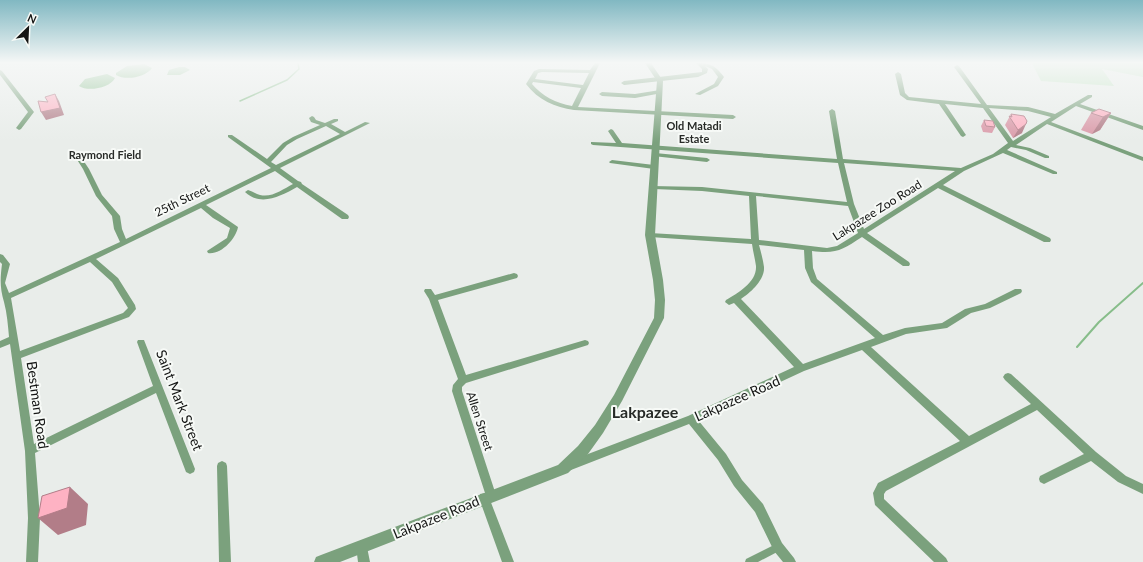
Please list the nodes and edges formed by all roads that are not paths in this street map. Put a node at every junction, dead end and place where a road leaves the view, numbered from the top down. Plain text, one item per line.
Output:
1 (13, 89) edge
2 (534, 89) edge
3 (584, 89) edge
4 (708, 89) edge
5 (901, 89) edge
6 (973, 89) edge
7 (660, 92) joint
8 (602, 94) dead end
9 (698, 94) dead end
10 (1090, 96) dead end
11 (941, 103) junction
12 (1075, 104) junction
13 (986, 107) junction
14 (574, 108) junction
15 (832, 111) dead end
16 (659, 112) junction
17 (1055, 116) junction
18 (733, 117) dead end
19 (312, 118) dead end
20 (336, 120) dead end
21 (1047, 122) junction
22 (367, 123) dead end
23 (325, 125) junction
24 (19, 128) dead end
25 (1143, 128) edge
26 (611, 131) dead end
27 (345, 134) junction
28 (963, 135) dead end
29 (230, 136) dead end
30 (594, 143) dead end
31 (1010, 144) junction
32 (620, 145) junction
33 (1001, 150) junction
34 (655, 151) junction
35 (1047, 157) dead end
36 (79, 158) dead end
37 (1143, 159) edge
38 (707, 160) dead end
39 (840, 160) junction
40 (268, 161) junction
41 (612, 162) dead end
42 (654, 167) junction
43 (276, 168) junction
44 (962, 170) junction
45 (1056, 173) dead end
46 (299, 183) junction
47 (938, 185) junction
48 (654, 187) junction
49 (248, 192) dead end
50 (752, 194) junction
51 (201, 204) junction
52 (851, 204) junction
53 (345, 217) dead end
54 (862, 233) junction
55 (650, 235) junction
56 (1047, 240) dead end
57 (124, 242) junction
58 (755, 242) junction
59 (808, 248) junction
60 (210, 250) dead end
61 (0, 257) edge
62 (91, 259) junction
63 (906, 264) dead end
64 (514, 276) dead end
65 (1018, 291) dead end
66 (3, 294) edge
67 (14, 339) junction
68 (882, 339) junction
69 (141, 342) dead end
70 (586, 343) dead end
71 (0, 345) edge
72 (863, 345) junction
73 (17, 356) junction
74 (801, 368) junction
75 (1008, 377) dead end
76 (463, 380) junction
77 (158, 388) junction
78 (1038, 405) junction
79 (691, 419) junction
80 (967, 441) junction
81 (30, 451) junction
82 (1092, 455) junction
83 (222, 466) dead end
84 (190, 469) dead end
85 (563, 469) junction
86 (1044, 479) dead end
87 (1143, 489) edge
88 (488, 497) junction
89 (362, 546) junction
90 (778, 547) junction
91 (32, 562) edge
92 (225, 562) edge
93 (321, 562) edge
94 (364, 562) edge
95 (508, 562) edge
96 (749, 562) edge
97 (790, 562) edge
98 (942, 562) edge

1 - 24 street
2 - 14 street
3 - 14 street
4 - 9 street
5 - 11 street
6 - 13 street
7 - 8 street
7 - 16 street
10 - 12 street, Lakpazee Zoo Road
11 - 13 street
11 - 28 street
12 - 17 street, Lakpazee Zoo Road
12 - 25 street
13 - 17 street
13 - 31 street
14 - 16 street
15 - 39 street
16 - 18 street
16 - 34 street
17 - 21 street, Lakpazee Zoo Road
19 - 23 street
20 - 23 street
21 - 31 street, Lakpazee Zoo Road
21 - 37 street
22 - 27 street, 25th Street
23 - 27 street
23 - 40 street
26 - 32 street
27 - 43 street, 25th Street
29 - 40 street
30 - 32 street
31 - 33 street, Lakpazee Zoo Road
31 - 35 street
32 - 34 street
33 - 44 street, Lakpazee Zoo Road
33 - 45 street
34 - 38 street
34 - 39 street
34 - 42 street
36 - 57 street
39 - 44 street
39 - 52 street
40 - 43 street
41 - 42 street
42 - 48 street
43 - 46 street
43 - 51 street, 25th Street
44 - 47 street, Lakpazee Zoo Road
46 - 49 street
46 - 53 street
47 - 54 street, Lakpazee Zoo Road
47 - 56 street
48 - 50 street
48 - 55 street
50 - 52 street
50 - 58 street
51 - 57 street, 25th Street
51 - 60 street
52 - 54 street
54 - 59 street, Lakpazee Zoo Road
54 - 63 street
55 - 58 street, Lakpazee Zoo Road
55 - 85 street
57 - 62 street, 25th Street
58 - 59 street, Lakpazee Zoo Road
58 - 74 street
59 - 68 street
61 - 66 street, Bestman Road
62 - 66 street, 25th Street
62 - 73 street
64 - 76 street, Allen Street
65 - 68 street, Lakpazee Road
66 - 67 street, Bestman Road
67 - 71 street
67 - 73 street, Bestman Road
68 - 72 street, Lakpazee Road
69 - 77 street, Saint Mark Street
70 - 76 street
72 - 74 street, Lakpazee Road
72 - 80 street
73 - 81 street, Bestman Road
74 - 79 street, Lakpazee Road
75 - 78 street
76 - 88 street, Allen Street
77 - 81 street
77 - 84 street, Saint Mark Street
78 - 80 street
78 - 82 street
79 - 85 street, Lakpazee Road
79 - 90 street
80 - 98 street
81 - 91 street, Bestman Road
82 - 86 street
82 - 87 street
83 - 92 street
85 - 88 street, Lakpazee Road
88 - 89 street, Lakpazee Road
88 - 95 street, Allen Street
89 - 93 street, Lakpazee Road
89 - 94 street
90 - 96 street
90 - 97 street

